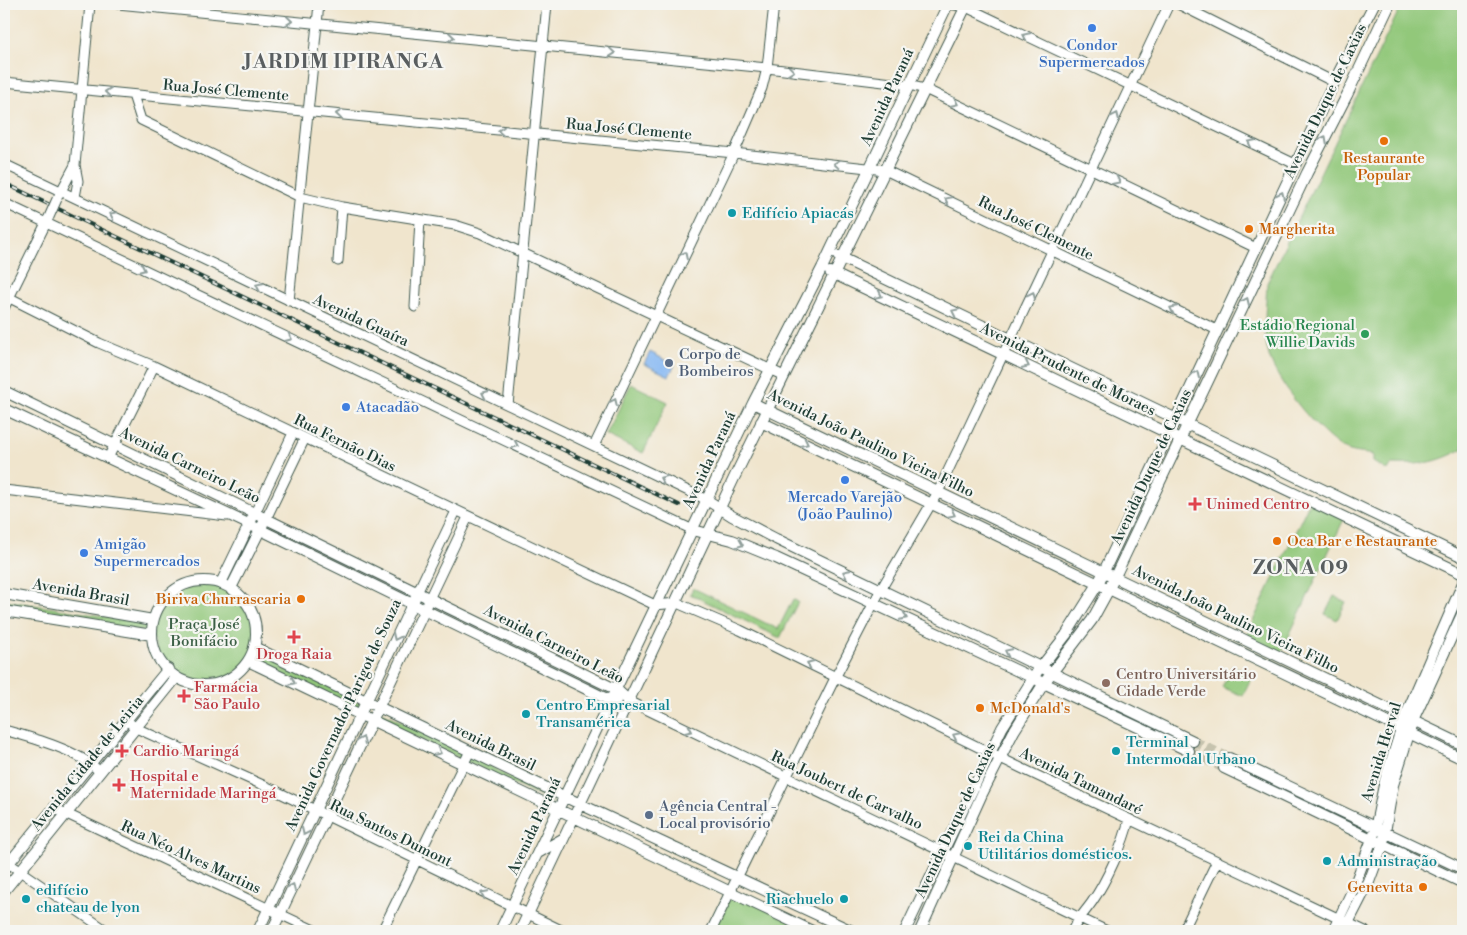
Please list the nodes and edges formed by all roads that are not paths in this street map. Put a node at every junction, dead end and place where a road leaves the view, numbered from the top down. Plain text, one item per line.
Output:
1 (90, 4) edge
2 (118, 4) edge
3 (319, 4) edge
4 (547, 4) edge
5 (774, 4) edge
6 (948, 4) edge
7 (1170, 4) edge
8 (1178, 4) edge
9 (1374, 4) edge
10 (1390, 4) edge
11 (966, 5) edge
12 (317, 23) junction
13 (1377, 29) junction
14 (1357, 38) junction
15 (542, 46) junction
16 (928, 46) junction
17 (767, 68) junction
18 (933, 71) junction
19 (1339, 72) junction
20 (4, 82) edge
21 (1334, 82) junction
22 (909, 85) junction
23 (1131, 86) junction
24 (925, 89) junction
25 (83, 90) junction
26 (134, 95) junction
27 (1348, 95) junction
28 (308, 111) junction
29 (912, 116) junction
30 (890, 127) junction
31 (534, 134) junction
32 (734, 153) junction
33 (4, 164) edge
34 (1295, 164) junction
35 (75, 165) junction
36 (870, 168) junction
37 (1091, 169) junction
38 (885, 170) junction
39 (59, 195) junction
40 (75, 197) junction
41 (300, 197) junction
42 (4, 203) edge
43 (342, 206) junction
44 (849, 210) junction
45 (48, 220) junction
46 (420, 220) junction
47 (854, 235) junction
48 (1256, 248) junction
49 (1052, 251) junction
50 (522, 252) junction
51 (830, 252) junction
52 (843, 258) junction
53 (338, 262) dead end
54 (822, 268) junction
55 (835, 274) junction
56 (6, 297) edge
57 (289, 300) junction
58 (415, 307) dead end
59 (4, 308) edge
60 (655, 314) junction
61 (791, 328) junction
62 (1217, 330) junction
63 (1011, 339) junction
64 (794, 354) junction
65 (1003, 354) junction
66 (154, 366) junction
67 (769, 369) junction
68 (784, 376) junction
69 (4, 391) edge
70 (753, 403) junction
71 (508, 405) junction
72 (4, 409) edge
73 (767, 410) junction
74 (47, 412) junction
75 (1175, 418) junction
76 (761, 422) junction
77 (1188, 424) junction
78 (40, 426) junction
79 (293, 433) junction
80 (1168, 433) junction
81 (305, 438) junction
82 (1181, 439) junction
83 (114, 445) junction
84 (594, 446) junction
85 (729, 455) junction
86 (108, 458) junction
87 (735, 476) junction
88 (4, 490) edge
89 (938, 492) junction
90 (707, 500) junction
91 (932, 504) junction
92 (720, 508) junction
93 (456, 511) junction
94 (255, 513) junction
95 (232, 516) junction
96 (468, 517) junction
97 (266, 519) junction
98 (249, 525) junction
99 (260, 530) junction
100 (693, 530) junction
101 (708, 534) junction
102 (1463, 557) edge
103 (352, 561) junction
104 (695, 562) junction
105 (674, 569) junction
106 (346, 572) junction
107 (1104, 572) junction
108 (1463, 574) edge
109 (1115, 577) junction
110 (221, 583) junction
111 (1463, 583) edge
112 (1098, 584) junction
113 (231, 588) junction
114 (1109, 589) junction
115 (880, 590) junction
116 (417, 593) junction
117 (4, 594) edge
118 (430, 599) junction
119 (874, 602) junction
120 (677, 603) junction
121 (412, 604) junction
122 (655, 605) junction
123 (424, 610) junction
124 (4, 611) edge
125 (1463, 612) edge
126 (154, 620) junction
127 (1092, 620) junction
128 (152, 635) junction
129 (1066, 635) junction
130 (639, 642) junction
131 (1448, 643) junction
132 (254, 646) junction
133 (1434, 648) junction
134 (248, 661) junction
135 (646, 667) junction
136 (1040, 668) junction
137 (168, 669) junction
138 (1052, 674) junction
139 (836, 676) junction
140 (1033, 677) junction
141 (176, 678) junction
142 (1044, 683) junction
143 (617, 690) junction
144 (1020, 699) junction
145 (611, 701) junction
146 (366, 702) junction
147 (629, 702) junction
148 (378, 707) junction
149 (360, 715) junction
150 (1021, 719) junction
151 (1409, 719) junction
152 (126, 720) junction
153 (372, 720) junction
154 (136, 728) junction
155 (4, 730) edge
156 (1405, 732) junction
157 (613, 736) junction
158 (590, 743) junction
159 (1463, 745) edge
160 (470, 752) junction
161 (990, 752) junction
162 (1000, 757) junction
163 (1229, 758) tunnel mouth
164 (1463, 759) edge
165 (91, 763) junction
166 (464, 764) junction
167 (1224, 768) tunnel mouth
168 (99, 771) junction
169 (786, 776) junction
170 (1385, 780) junction
171 (1392, 792) junction
172 (982, 794) junction
173 (564, 797) junction
174 (580, 804) junction
175 (54, 808) junction
176 (558, 810) junction
177 (314, 811) junction
178 (961, 812) junction
179 (66, 814) junction
180 (326, 817) junction
181 (574, 817) junction
182 (1129, 819) junction
183 (1375, 827) junction
184 (1386, 832) junction
185 (564, 838) junction
186 (1372, 839) junction
187 (1383, 844) junction
188 (942, 850) junction
189 (538, 854) junction
190 (955, 857) junction
191 (417, 861) junction
192 (1216, 861) junction
193 (5, 864) edge
194 (1463, 870) edge
195 (20, 871) junction
196 (737, 877) junction
197 (929, 879) junction
198 (1368, 882) junction
199 (1463, 883) edge
200 (1353, 889) junction
201 (4, 891) edge
202 (730, 892) junction
203 (512, 907) junction
204 (930, 908) junction
205 (268, 909) junction
206 (280, 914) junction
207 (528, 915) junction
208 (1078, 918) junction
209 (1344, 924) edge
210 (107, 931) edge
211 (258, 931) edge
212 (272, 931) edge
213 (316, 931) edge
214 (382, 931) edge
215 (501, 931) edge
216 (520, 931) edge
217 (563, 931) edge
218 (711, 931) edge
219 (812, 931) edge
220 (852, 931) edge
221 (905, 931) edge
222 (920, 931) edge
223 (1072, 931) edge
224 (1107, 931) edge
225 (1184, 931) edge
226 (1333, 931) edge
227 (1365, 931) edge

1 - 25 street
2 -> 12 street
3 - 12 street
4 - 15 street
5 - 17 street
6 - 11 street
6 - 16 main road, Avenida Paraná
7 - 23 street
8 - 21 street
9 - 14 main road, Avenida Duque de Caxias
10 - 13 main road, Avenida Duque de Caxias
11 - 18 main road, Avenida Paraná
23 -> 11 street
12 -> 15 street
12 - 28 street
13 - 14 main road
13 - 27 main road, Avenida Duque de Caxias
14 - 19 main road, Avenida Duque de Caxias
15 -> 17 street
15 - 31 street
16 - 18 main road
16 - 22 main road, Avenida Paraná
17 -> 22 street
17 - 32 street
18 - 24 main road, Avenida Paraná
19 - 21 main road, Avenida Duque de Caxias
19 - 27 main road
20 - 25 street, Rua José Clemente
21 - 34 main road, Avenida Duque de Caxias
22 - 24 street
22 - 30 main road, Avenida Paraná
34 -> 23 street
37 -> 23 street
24 - 29 main road, Avenida Paraná
24 -> 37 street
26 -> 25 street, Rua José Clemente
25 - 35 street
26 - 28 street, Rua José Clemente
26 - 41 street
77 -> 27 main road, Avenida Duque de Caxias
31 -> 28 street, Rua José Clemente
28 - 41 street
29 - 30 main road
29 - 38 main road, Avenida Paraná
30 - 36 main road, Avenida Paraná
31 - 32 street, Rua José Clemente
31 - 50 street
36 -> 32 street, Rua José Clemente
60 -> 32 street
33 - 39 street, Avenida Guaíra
48 -> 34 main road, Avenida Duque de Caxias
35 - 39 street
35 - 40 street
36 - 38 street, Rua José Clemente
36 - 44 main road, Avenida Paraná
37 -> 48 street
37 - 49 street
38 - 47 main road, Avenida Paraná
49 -> 38 street, Rua José Clemente
39 - 40 street, Avenida Guaíra
39 - 45 street, bridge
57 -> 40 street, Avenida Guaíra
41 - 43 street
41 - 57 street
42 - 45 street
43 - 46 street
43 - 53 street
44 - 47 main road
44 - 51 main road, Avenida Paraná
45 - 56 street
45 -> 100 street
46 - 50 street
46 - 58 street
47 - 52 main road, Avenida Paraná
48 - 62 main road, Avenida Duque de Caxias
62 -> 49 street, Rua José Clemente
63 -> 49 street
50 - 60 street
50 - 71 street
51 - 52 main road, Avenida Prudente de Moraes
51 - 54 main road, Avenida Paraná
52 - 55 main road, Avenida Paraná
63 -> 52 main road, Avenida Prudente de Moraes
54 - 55 main road, Avenida Prudente de Moraes
54 - 61 main road, Avenida Paraná
55 - 64 main road, Avenida Paraná
55 -> 65 main road, Avenida Prudente de Moraes
56 - 59 street
56 - 66 street, Rua Fernão Dias
71 -> 57 street, Avenida Guaíra
60 - 67 street
84 -> 60 street
61 - 64 main road
61 - 67 main road, Avenida Paraná
75 -> 62 main road, Avenida Duque de Caxias
63 - 65 street
63 - 75 main road, Avenida Prudente de Moraes
64 - 68 main road, Avenida Paraná
65 -> 80 main road, Avenida Prudente de Moraes
65 - 89 street
66 - 79 street, Rua Fernão Dias
66 - 83 street
67 - 68 street
67 - 70 main road, Avenida Paraná
68 - 73 main road, Avenida Paraná
69 - 74 main road, Avenida Carneiro Leão
70 - 73 main road, Avenida João Paulino Vieira Filho
70 - 85 main road, Avenida Paraná
71 - 84 street, Avenida Guaíra
72 - 78 main road, Avenida Carneiro Leão
73 - 76 main road, Avenida Paraná
73 - 89 main road, Avenida João Paulino Vieira Filho
74 - 78 main road
74 - 83 main road, Avenida Carneiro Leão
75 - 77 main road, Avenida Prudente de Moraes
75 - 80 main road, Avenida Duque de Caxias
76 - 87 main road, Avenida Paraná
76 -> 91 main road, Avenida João Paulino Vieira Filho
77 - 82 main road, Avenida Duque de Caxias
77 - 102 main road, Avenida Prudente de Moraes
78 - 86 main road, Avenida Carneiro Leão
79 - 81 street, Rua Fernão Dias
79 - 94 street
80 - 82 main road, Avenida Prudente de Moraes
80 - 107 main road, Avenida Duque de Caxias
81 - 93 street, Rua Fernão Dias
81 - 97 street
82 - 108 main road, Avenida Prudente de Moraes
82 - 109 main road, Avenida Duque de Caxias
83 - 86 street
83 - 94 main road, Avenida Carneiro Leão
90 -> 84 street, Avenida Guaíra
85 - 87 main road
85 - 90 main road, Avenida Paraná
86 - 95 main road, Avenida Carneiro Leão
87 - 92 main road, Avenida Paraná
88 - 95 street
89 - 91 street
89 - 107 main road, Avenida João Paulino Vieira Filho
90 - 92 main road
90 - 100 main road, Avenida Paraná
91 -> 112 main road, Avenida João Paulino Vieira Filho
91 - 115 street
92 - 101 main road, Avenida Paraná
115 -> 92 main road
93 - 96 street, Rua Fernão Dias
93 - 116 street, Avenida Governador Parigot de Souza
94 - 97 main road, Avenida Carneiro Leão
94 - 98 main road
95 - 98 main road, Avenida Carneiro Leão
96 - 118 street, Avenida Governador Parigot de Souza
96 - 122 street, Rua Fernão Dias
97 - 99 main road
97 - 103 main road, Avenida Carneiro Leão
98 - 99 main road, Avenida Carneiro Leão
98 - 110 main road
99 - 106 main road, Avenida Carneiro Leão
99 - 113 main road
100 - 101 main road
100 - 105 main road, Avenida Paraná
101 - 104 main road, Avenida Paraná
101 -> 119 main road
103 - 106 main road
103 - 116 main road, Avenida Carneiro Leão
104 - 105 main road
104 - 120 main road, Avenida Paraná
105 - 122 main road, Avenida Paraná
106 - 121 main road, Avenida Carneiro Leão
107 - 109 main road, Avenida João Paulino Vieira Filho
107 - 112 main road, Avenida Duque de Caxias
109 - 114 main road, Avenida Duque de Caxias
109 - 151 main road, Avenida João Paulino Vieira Filho
110 - 113 main road
110 - 126 main road
111 - 133 main road, Avenida Herval
112 - 114 main road, Avenida João Paulino Vieira Filho
112 - 129 main road, Avenida Duque de Caxias
113 - 132 main road
114 - 127 main road, Avenida Duque de Caxias
114 - 156 main road, Avenida João Paulino Vieira Filho
115 - 119 street
136 -> 115 main road
116 - 118 main road, Avenida Carneiro Leão
116 - 121 main road, Avenida Governador Parigot de Souza
117 - 126 main road, Avenida Brasil
118 - 123 main road, Avenida Governador Parigot de Souza
118 - 143 main road, Avenida Carneiro Leão
119 - 139 street
119 -> 140 main road
120 - 122 street
120 - 135 main road, Avenida Paraná
139 -> 120 street, Avenida Tamandaré
121 - 123 main road, Avenida Carneiro Leão
121 -> 146 main road, Avenida Governador Parigot de Souza
122 - 130 main road, Avenida Paraná
123 - 145 main road, Avenida Carneiro Leão
123 - 148 main road, Avenida Governador Parigot de Souza
124 - 128 main road, Avenida Brasil
125 - 131 main road, Avenida Herval
126 - 128 main road
127 - 129 main road
127 - 138 main road, Avenida Duque de Caxias
128 - 137 main road
129 - 136 main road, Avenida Duque de Caxias
130 - 135 main road
130 - 143 main road, Avenida Paraná
131 - 133 main road
131 - 151 main road, Avenida Herval
132 - 134 main road
132 - 146 main road, Avenida Brasil
133 - 151 main road, Avenida Herval
134 - 141 main road
134 -> 149 main road, Avenida Brasil
135 - 147 main road, Avenida Paraná
136 - 138 main road
136 - 140 main road, Avenida Duque de Caxias
137 - 141 main road
137 - 152 main road, Avenida Cidade de Leiria
138 - 142 main road, Avenida Duque de Caxias
138 - 142 main road
161 -> 139 street, Avenida Tamandaré
139 - 169 street
140 - 142 main road
140 - 144 main road, Avenida Duque de Caxias
141 - 154 main road, Avenida Cidade de Leiria
142 - 150 main road, Avenida Duque de Caxias
143 - 145 main road, Avenida Paraná
143 - 147 main road, Avenida Carneiro Leão
144 - 150 main road
144 - 161 main road, Avenida Duque de Caxias
145 - 147 main road, Avenida Carneiro Leão
145 - 158 main road, Avenida Paraná
146 - 148 main road, Avenida Brasil
146 - 149 main road, Avenida Governador Parigot de Souza
147 - 157 main road, Avenida Paraná
147 -> 169 street, Rua Joubert de Carvalho
148 - 153 main road, Avenida Governador Parigot de Souza
148 - 160 main road, Avenida Brasil
149 - 153 main road, Avenida Brasil
149 - 177 main road, Avenida Governador Parigot de Souza
150 - 162 main road, Avenida Duque de Caxias
151 - 156 main road, Avenida Herval
151 - 159 main road, Avenida João Paulino Vieira Filho
152 - 154 street, Rua Santos Dumont
152 - 165 main road, Avenida Cidade de Leiria
153 -> 166 main road, Avenida Brasil
180 -> 153 main road, Avenida Governador Parigot de Souza
154 - 168 main road, Avenida Cidade de Leiria
154 - 177 street, Rua Santos Dumont
155 - 165 street
156 - 164 main road, Avenida João Paulino Vieira Filho
156 - 170 main road, Avenida Herval
156 - 171 main road, Avenida Herval
157 - 158 main road
157 - 174 main road, Avenida Paraná
158 - 173 main road, Avenida Paraná
160 - 166 street
160 - 173 main road, Avenida Brasil
161 - 162 street, Avenida Tamandaré
161 - 178 main road, Avenida Duque de Caxias
162 - 172 main road, Avenida Duque de Caxias
162 - 182 street, Avenida Tamandaré
163 - 183 main road
165 - 168 street
165 - 175 main road, Avenida Cidade de Leiria
166 - 176 main road, Avenida Brasil
166 - 191 street
167 - 186 main road
168 - 179 main road, Avenida Cidade de Leiria
169 - 188 street, Rua Joubert de Carvalho
169 - 196 street
170 - 171 main road
170 - 183 main road, Avenida Herval
171 - 184 main road, Avenida Herval
172 - 178 main road
172 - 190 main road, Avenida Duque de Caxias
173 - 174 main road, Avenida Brasil
173 - 176 main road, Avenida Paraná
174 - 181 main road, Avenida Paraná
174 - 196 main road, Avenida Brasil
175 - 179 street, Rua Néo Alves Martins
175 - 193 main road, Avenida Cidade de Leiria
176 - 181 main road, Avenida Brasil
176 - 189 main road, Avenida Paraná
177 - 180 street, Rua Santos Dumont
177 -> 205 main road, Avenida Governador Parigot de Souza
178 - 188 main road, Avenida Duque de Caxias
179 - 195 main road, Avenida Cidade de Leiria
179 - 205 street, Rua Néo Alves Martins
180 - 191 street, Rua Santos Dumont
206 -> 180 main road, Avenida Governador Parigot de Souza
181 - 185 main road, Avenida Paraná
181 - 202 main road, Avenida Brasil
182 - 192 street, Avenida Tamandaré
182 - 208 street
183 - 184 main road
183 - 186 main road, Avenida Herval
184 - 187 main road, Avenida Herval
184 - 194 main road
185 - 189 main road
185 - 207 main road, Avenida Paraná
186 - 187 main road
186 - 200 main road, Avenida Herval
187 - 198 main road, Avenida Herval
187 - 199 main road
188 - 190 street, Rua Joubert de Carvalho
188 - 197 main road, Avenida Duque de Caxias
189 - 203 main road, Avenida Paraná
190 - 204 main road, Avenida Duque de Caxias
190 - 208 street, Rua Joubert de Carvalho
203 -> 191 street, Rua Santos Dumont
191 - 214 street
192 - 209 street, Avenida Tamandaré
192 - 225 street
193 - 195 street
195 - 201 main road, Avenida Cidade de Leiria
195 - 210 street
196 - 202 street
196 - 220 main road, Avenida Brasil
197 - 204 main road
197 - 221 main road, Avenida Duque de Caxias
198 - 200 main road
198 - 209 main road, Avenida Herval
200 - 209 main road, Avenida Herval
202 - 218 street
202 - 219 main road, Avenida Brasil
203 - 207 street, Rua Santos Dumont
203 - 215 main road, Avenida Paraná
204 - 222 main road, Avenida Duque de Caxias
205 - 206 street, Rua Néo Alves Martins
205 - 211 main road, Avenida Governador Parigot de Souza
206 - 212 main road, Avenida Governador Parigot de Souza
206 - 213 street, Rua Néo Alves Martins
207 - 216 main road, Avenida Paraná
207 - 217 street, Rua Santos Dumont
208 - 223 street
208 - 224 street, Rua Joubert de Carvalho
209 - 226 main road, Avenida Herval
209 - 227 street, Avenida Tamandaré

